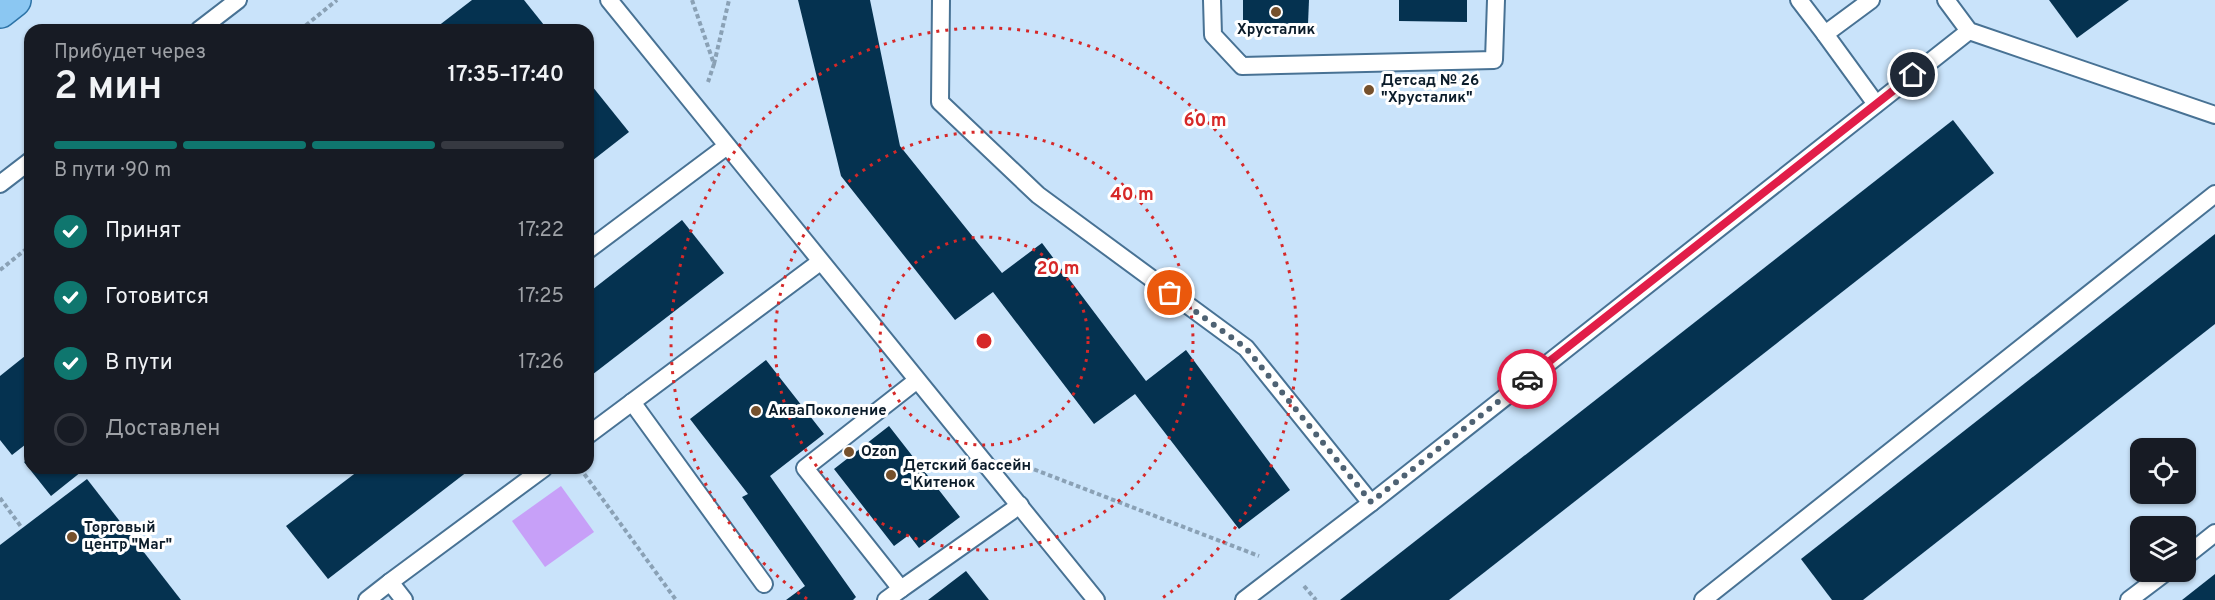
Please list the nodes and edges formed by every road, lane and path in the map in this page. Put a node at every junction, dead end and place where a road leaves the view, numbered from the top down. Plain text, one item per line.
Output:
1 (14, 0) edge
2 (238, 0) edge
3 (338, 0) edge
4 (609, 0) edge
5 (692, 0) edge
6 (729, 0) edge
7 (941, 0) edge
8 (1212, 0) edge
9 (1496, 0) edge
10 (1799, 0) edge
11 (1871, 0) edge
12 (1946, 0) edge
13 (0, 12) edge
14 (207, 24) edge
15 (308, 24) edge
16 (1969, 31) junction
17 (1825, 34) junction
18 (714, 64) junction
19 (1876, 104) junction
20 (699, 112) junction
21 (2215, 115) edge
22 (727, 146) junction
23 (24, 166) edge
24 (0, 184) edge
25 (2215, 194) edge
26 (594, 246) edge
27 (24, 251) edge
28 (820, 262) junction
29 (0, 270) edge
30 (916, 381) junction
31 (632, 402) junction
32 (594, 430) edge
33 (972, 446) junction
34 (536, 474) edge
35 (584, 474) edge
36 (0, 498) edge
37 (1371, 502) junction
38 (1020, 505) junction
39 (22, 528) dead end
40 (2215, 533) edge
41 (2196, 548) edge
42 (1288, 566) junction
43 (390, 582) junction
44 (2153, 582) edge
45 (764, 584) dead end
46 (901, 589) junction
47 (367, 600) edge
48 (404, 600) edge
49 (676, 600) edge
50 (886, 600) edge
51 (1096, 600) edge
52 (1244, 600) edge
53 (1703, 600) edge
54 (2129, 600) edge

1 - 13 main road
2 - 14 lane
3 - 15 path
4 - 20 lane
5 - 18 path
6 - 18 path
7 - 37 lane
8 - 9 lane
10 - 17 lane
11 - 17 lane
12 - 16 lane
16 - 19 lane
16 - 21 lane
17 - 19 lane
18 - 20 path
19 - 37 lane
20 - 22 lane
22 - 26 lane
22 - 28 lane
23 - 24 lane
25 - 53 lane
27 - 29 path
28 - 30 lane
28 - 31 lane
30 - 33 lane
30 - 46 lane
31 - 32 lane
31 - 45 lane
33 - 38 lane
33 - 42 path
34 - 43 lane
35 - 49 path
36 - 39 path
37 - 42 lane
38 - 46 lane
38 - 51 lane
40 - 41 lane
42 - 52 lane
43 - 47 lane
43 - 48 lane
44 - 54 lane
46 - 50 lane

